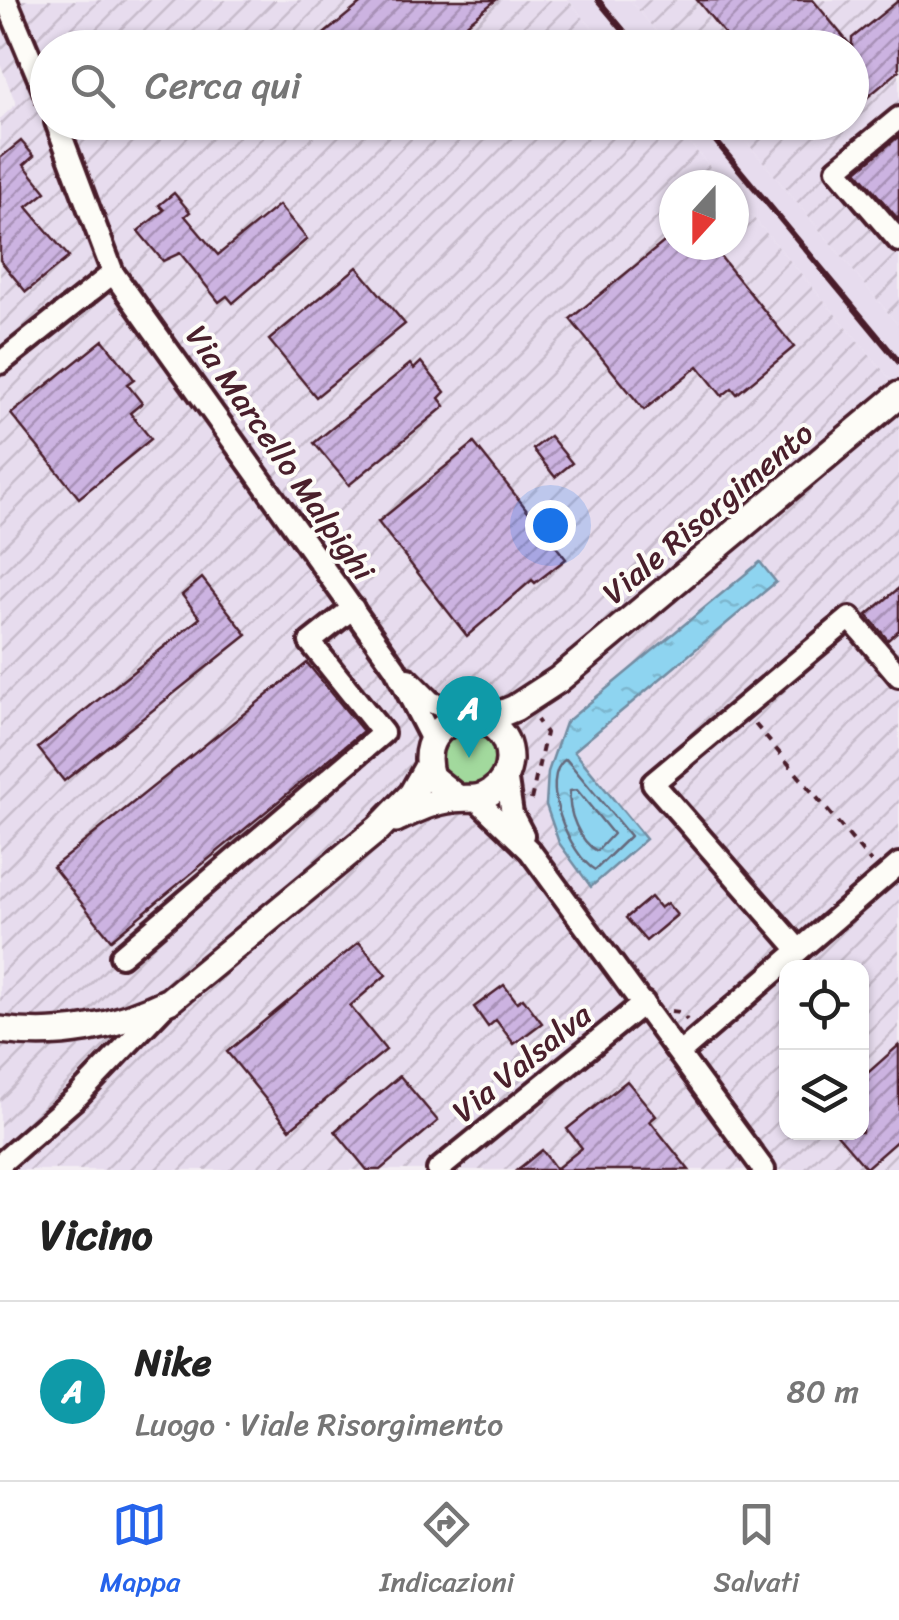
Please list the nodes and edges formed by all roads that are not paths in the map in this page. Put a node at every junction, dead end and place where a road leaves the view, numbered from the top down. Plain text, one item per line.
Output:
1 (6, 0) edge
2 (30, 57) edge
3 (899, 118) edge
4 (63, 140) edge
5 (899, 242) edge
6 (113, 273) junction
7 (0, 363) edge
8 (899, 395) edge
9 (353, 608) junction
10 (395, 668) junction
11 (899, 676) edge
12 (558, 680) junction
13 (476, 720) junction
14 (432, 740) junction
15 (507, 762) junction
16 (428, 766) junction
17 (467, 798) junction
18 (379, 828) junction
19 (530, 850) junction
20 (891, 871) edge
21 (798, 950) junction
22 (121, 956) dead end
23 (169, 1001) junction
24 (653, 1006) junction
25 (12, 1031) edge
26 (680, 1053) junction
27 (0, 1164) edge
28 (760, 1169) edge
29 (438, 1170) edge

1 - 2 street
3 - 5 street
4 - 6 street, Via Marcello Malpighi
6 - 7 street
6 - 9 street, Via Marcello Malpighi
8 - 12 main road, Viale Risorgimento
9 - 10 street, Via Marcello Malpighi
9 - 22 street
10 - 13 street, Via Marcello Malpighi
10 - 14 street, Via Marcello Malpighi
11 - 21 street
12 - 13 main road, Viale Risorgimento
12 - 15 main road, Viale Risorgimento
13 - 14 main road, Viale Risorgimento
13 - 15 main road
14 - 16 main road, Viale Risorgimento
15 - 17 main road, Viale Risorgimento
15 - 19 street
16 - 17 main road
16 - 18 main road, Viale Risorgimento
17 - 18 main road, Viale Risorgimento
17 - 19 street
18 - 23 main road, Viale Risorgimento
19 - 24 street
20 - 21 street
21 - 26 street
23 - 25 main road, Viale Risorgimento
23 - 27 street
24 - 26 street
24 - 29 street, Via Valsalva
26 - 28 street

